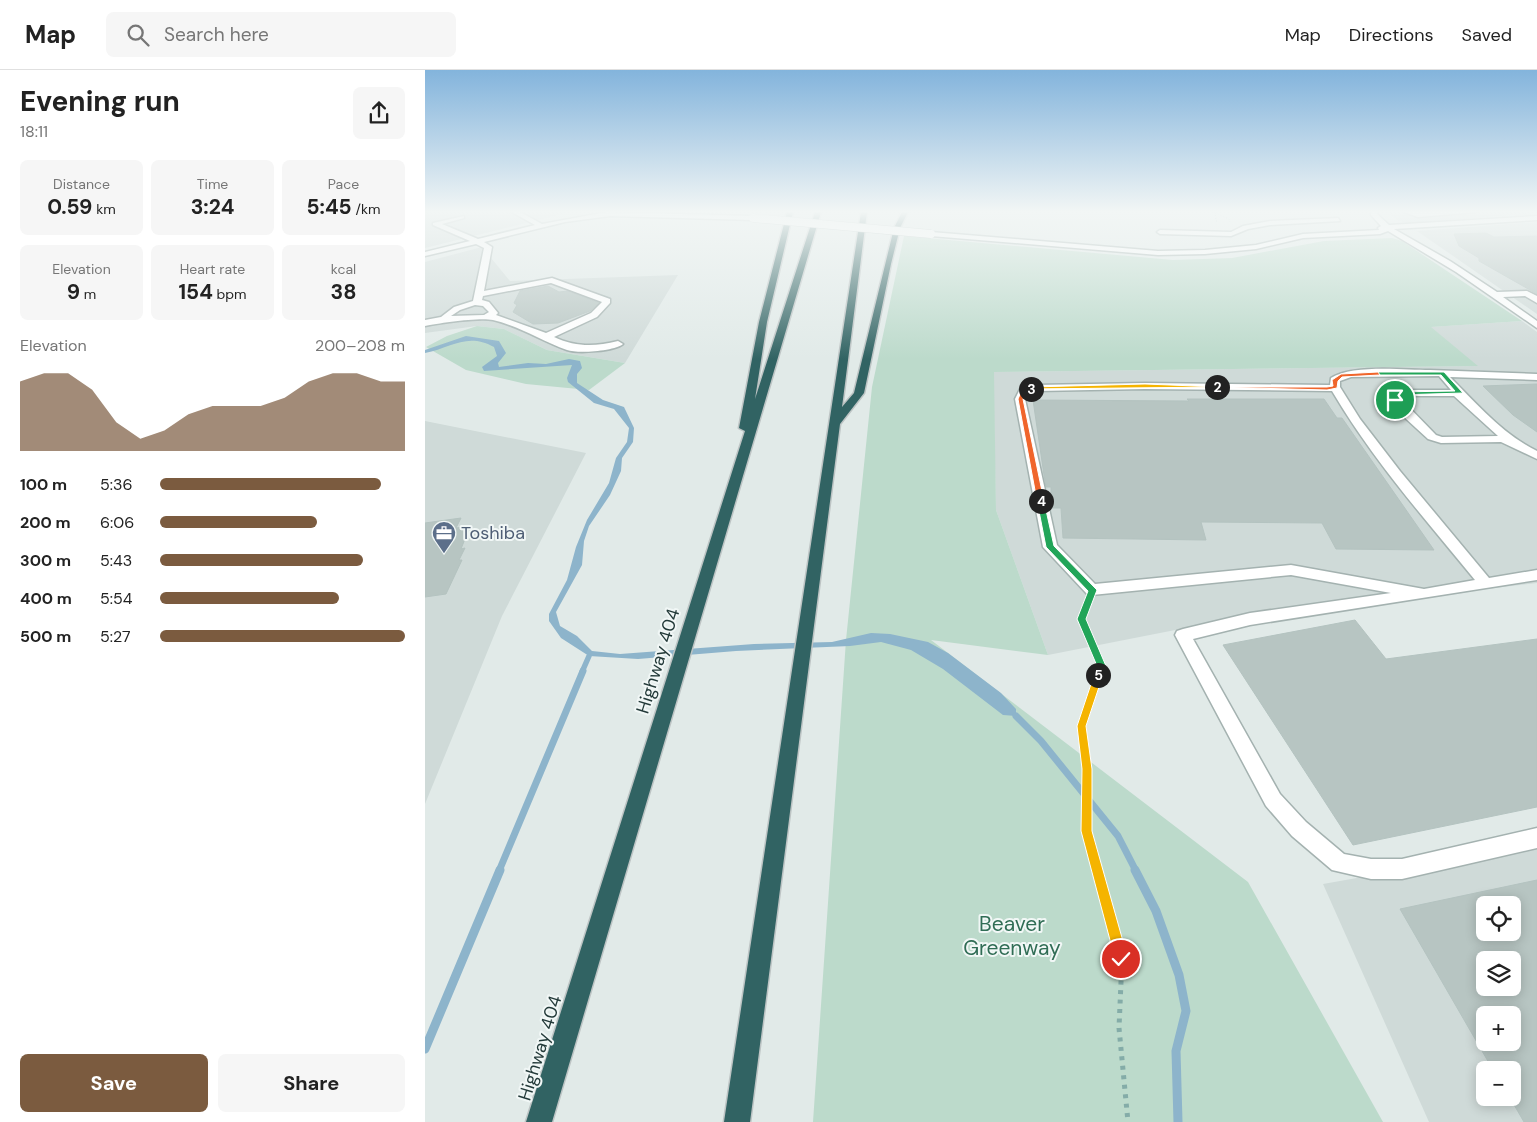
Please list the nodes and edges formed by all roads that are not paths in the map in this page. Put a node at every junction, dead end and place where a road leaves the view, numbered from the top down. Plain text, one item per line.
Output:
1 (485, 261) edge
2 (779, 261) edge
3 (803, 261) edge
4 (857, 261) edge
5 (888, 261) edge
6 (1443, 261) edge
7 (585, 284) dead end
8 (571, 288) junction
9 (1527, 293) junction
10 (1537, 293) edge
11 (479, 294) junction
12 (1494, 295) junction
13 (1537, 300) edge
14 (477, 304) junction
15 (489, 316) junction
16 (446, 317) junction
17 (425, 318) edge
18 (425, 323) edge
19 (1537, 325) edge
20 (546, 337) junction
21 (617, 344) dead end
22 (1442, 374) junction
23 (1537, 377) edge
24 (1335, 387) junction
25 (1459, 394) junction
26 (835, 423) junction
27 (1511, 441) junction
28 (1537, 454) edge
29 (734, 491) junction
30 (1537, 575) edge
31 (1485, 583) junction
32 (1424, 594) junction
33 (1537, 838) edge
34 (539, 1122) edge
35 (737, 1122) edge

1 - 11 street
2 - 29 highway
3 - 29 highway, Highway 404
4 - 26 highway
5 - 26 highway
6 - 12 street
7 - 8 street
8 - 11 street
8 - 20 street
9 - 10 street
9 - 12 street
9 - 13 street
11 - 14 street
12 - 19 street
14 - 15 street
14 - 16 street
15 - 16 street
15 - 20 street
16 - 17 street
16 - 18 street
20 - 21 street
22 - 23 street
22 - 24 street
22 - 25 street
24 - 31 street
24 - 32 street
25 - 27 street
25 - 27 street
26 - 35 highway
27 - 28 street
29 - 34 highway, Highway 404
30 - 31 street
31 - 32 street
32 - 33 street

